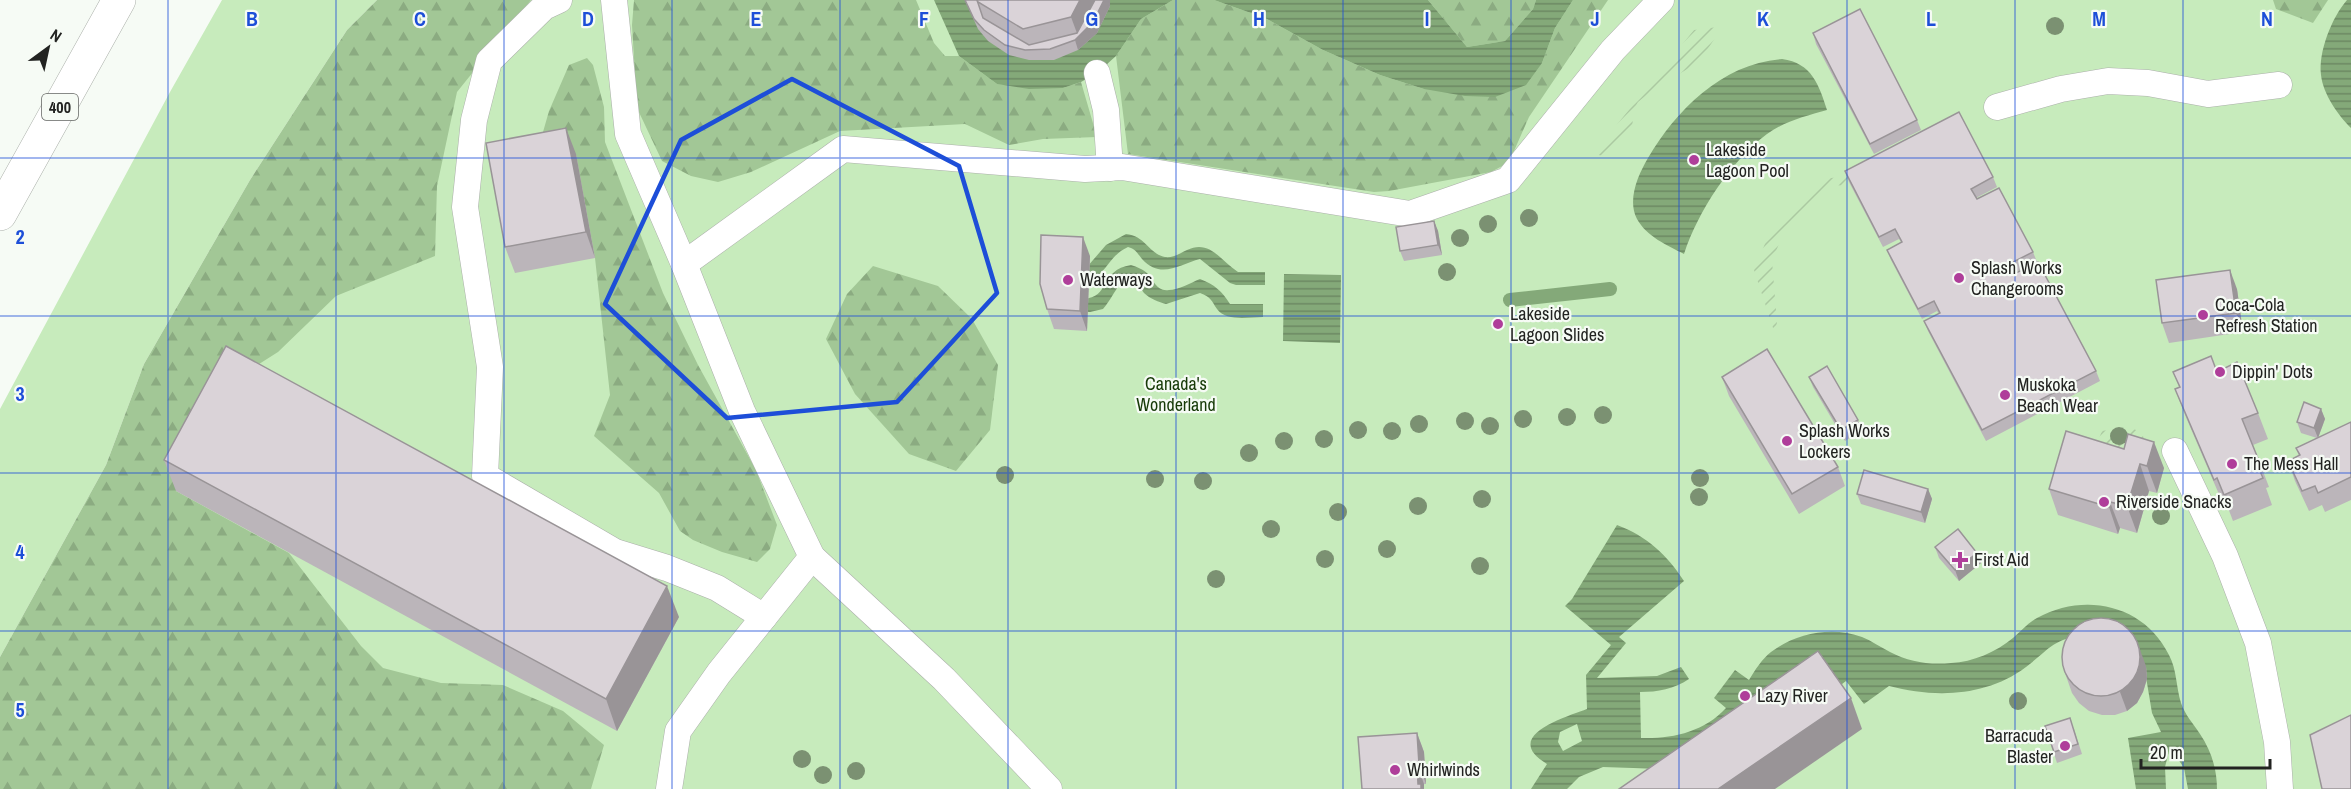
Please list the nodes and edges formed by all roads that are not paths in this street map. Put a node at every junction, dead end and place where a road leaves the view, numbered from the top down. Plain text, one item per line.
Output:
1 (119, 0) edge
2 (559, 0) edge
3 (614, 0) edge
4 (1661, 0) edge
5 (1097, 73) dead end
6 (2279, 85) dead end
7 (1997, 107) dead end
8 (1110, 168) junction
9 (0, 214) edge
10 (684, 264) junction
11 (2175, 452) dead end
12 (812, 557) junction
13 (764, 617) junction
14 (669, 789) edge
15 (1049, 789) edge
16 (2280, 789) edge

1 - 9 highway, 400
2 - 13 lane
3 - 10 lane
4 - 8 lane
5 - 8 lane
6 - 7 lane
8 - 10 lane
10 - 12 lane
11 - 16 lane
12 - 13 lane
12 - 15 lane
13 - 14 lane

